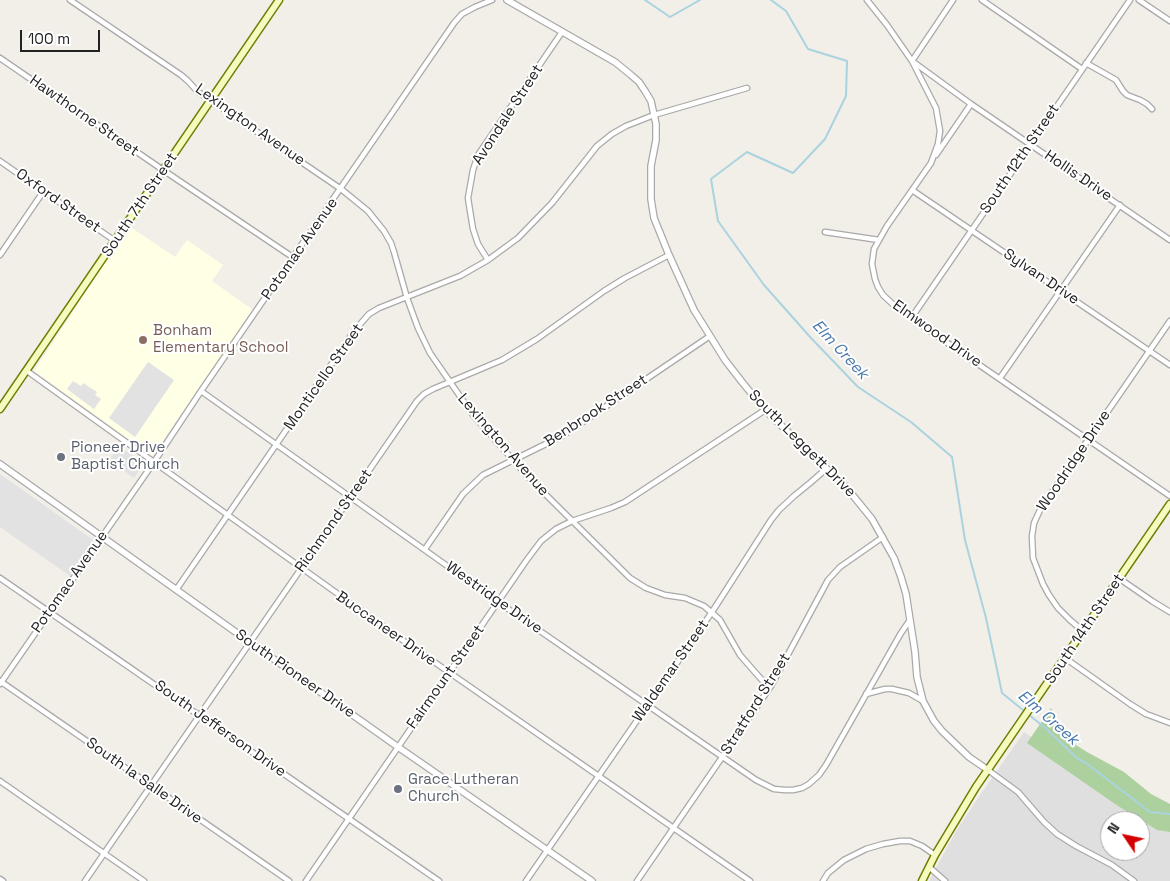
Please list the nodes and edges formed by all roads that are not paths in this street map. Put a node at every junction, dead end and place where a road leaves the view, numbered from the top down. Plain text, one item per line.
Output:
1 (70, 0) edge
2 (279, 0) edge
3 (492, 0) edge
4 (508, 0) edge
5 (867, 0) edge
6 (953, 0) edge
7 (982, 0) edge
8 (1130, 0) edge
9 (1139, 0) edge
10 (1170, 21) edge
11 (562, 32) junction
12 (0, 58) edge
13 (912, 61) junction
14 (1086, 63) junction
15 (1082, 69) junction
16 (747, 88) dead end
17 (211, 100) junction
18 (971, 104) junction
19 (1152, 109) dead end
20 (654, 115) junction
21 (1031, 144) junction
22 (0, 161) edge
23 (931, 162) junction
24 (163, 170) junction
25 (341, 189) junction
26 (912, 190) junction
27 (44, 192) junction
28 (1120, 205) junction
29 (972, 230) junction
30 (825, 232) dead end
31 (879, 240) junction
32 (1170, 240) edge
33 (116, 241) junction
34 (0, 255) edge
35 (669, 255) junction
36 (294, 258) junction
37 (488, 260) junction
38 (1061, 291) junction
39 (407, 298) junction
40 (912, 317) junction
41 (1170, 320) edge
42 (710, 336) junction
43 (1149, 350) junction
44 (1170, 365) edge
45 (27, 371) junction
46 (1000, 378) junction
47 (449, 382) junction
48 (202, 391) junction
49 (0, 409) edge
50 (765, 410) junction
51 (1088, 439) junction
52 (277, 444) junction
53 (512, 460) junction
54 (154, 462) junction
55 (0, 464) edge
56 (826, 469) junction
57 (1170, 496) edge
58 (351, 497) junction
59 (1170, 504) edge
60 (228, 516) junction
61 (572, 521) junction
62 (883, 536) junction
63 (102, 537) junction
64 (424, 550) junction
65 (301, 568) junction
66 (0, 578) edge
67 (1120, 579) junction
68 (176, 590) junction
69 (498, 602) junction
70 (50, 611) junction
71 (712, 612) junction
72 (1170, 612) edge
73 (910, 620) junction
74 (1084, 631) junction
75 (250, 643) junction
76 (1065, 658) junction
77 (449, 673) junction
78 (0, 682) edge
79 (771, 686) junction
80 (866, 694) junction
81 (923, 701) junction
82 (648, 705) junction
83 (200, 715) junction
84 (1170, 723) edge
85 (398, 747) junction
86 (723, 756) junction
87 (988, 770) junction
88 (599, 776) junction
89 (0, 781) edge
90 (151, 785) junction
91 (349, 818) junction
92 (673, 828) junction
93 (547, 850) junction
94 (104, 853) junction
95 (936, 855) junction
96 (929, 867) junction
97 (0, 879) edge
98 (4, 881) edge
99 (85, 881) edge
100 (144, 881) edge
101 (289, 881) edge
102 (306, 881) edge
103 (439, 881) edge
104 (526, 881) edge
105 (592, 881) edge
106 (637, 881) edge
107 (750, 881) edge
108 (822, 881) edge
109 (922, 881) edge
110 (945, 881) edge
111 (1134, 881) edge

1 - 17 street, Lexington Avenue
2 - 17 main road, South 7th Street
3 - 25 street, Potomac Avenue
4 - 11 street, South Leggett Drive
5 - 13 street, Elmwood Drive
6 - 13 street
7 - 15 street
8 - 14 street, South 12th Street
9 - 10 street
11 - 20 street, South Leggett Drive
11 - 37 street, Avondale Street
12 - 24 street, Hawthorne Street
13 - 18 street, Hollis Drive
13 - 23 street, Elmwood Drive
14 - 15 street, South 12th Street
14 - 19 street
15 - 21 street, South 12th Street
16 - 20 street, Monticello Street
17 - 24 main road, South 7th Street
17 - 25 street, Lexington Avenue
18 - 21 street, Hollis Drive
18 - 23 street
20 - 35 street, South Leggett Drive
20 - 37 street, Monticello Street
21 - 28 street, Hollis Drive
21 - 29 street, South 12th Street
22 - 27 street, Oxford Street
23 - 26 street, Elmwood Drive
24 - 33 main road, South 7th Street
24 - 36 street, Hawthorne Street
25 - 36 street, Potomac Avenue
25 - 39 street, Lexington Avenue
26 - 29 street, Sylvan Drive
26 - 31 street, Elmwood Drive
27 - 33 street, Oxford Street
27 - 34 street
28 - 32 street, Hollis Drive
28 - 38 street
29 - 38 street, Sylvan Drive
29 - 40 street, South 12th Street
30 - 31 street
31 - 40 street, Elmwood Drive
33 - 45 main road, South 7th Street
35 - 42 street, South Leggett Drive
35 - 47 street, Richmond Street
36 - 48 street, Potomac Avenue
37 - 39 street, Monticello Street
38 - 43 street, Sylvan Drive
38 - 46 street
39 - 47 street, Lexington Avenue
39 - 52 street, Monticello Street
40 - 46 street, Elmwood Drive
41 - 43 street, Woodridge Drive
42 - 50 street, South Leggett Drive
42 - 53 street, Benbrook Street
43 - 44 street, Sylvan Drive
43 - 51 street, Woodridge Drive
45 - 49 main road, South 7th Street
45 - 54 street, Buccaneer Drive
46 - 51 street, Elmwood Drive
47 - 53 street, Lexington Avenue
47 - 58 street, Richmond Street
48 - 52 street, Westridge Drive
48 - 54 street, Potomac Avenue
50 - 56 street, South Leggett Drive
50 - 61 street, Fairmount Street
51 - 57 street, Elmwood Drive
51 - 74 street, Woodridge Drive
52 - 58 street, Westridge Drive
52 - 60 street, Monticello Street
53 - 61 street, Lexington Avenue
53 - 64 street, Benbrook Street
54 - 60 street, Buccaneer Drive
54 - 63 street, Potomac Avenue
55 - 63 street, South Pioneer Drive
56 - 62 street, South Leggett Drive
56 - 71 street, Waldemar Street
58 - 64 street, Westridge Drive
58 - 65 street, Richmond Street
59 - 67 main road, South 14th Street
60 - 65 street, Buccaneer Drive
60 - 68 street, Monticello Street
61 - 69 street, Fairmount Street
61 - 71 street, Lexington Avenue
62 - 73 street, South Leggett Drive
62 - 79 street, Stratford Street
63 - 68 street, South Pioneer Drive
63 - 70 street, Potomac Avenue
64 - 69 street, Westridge Drive
65 - 75 street, Richmond Street
65 - 77 street, Buccaneer Drive
66 - 70 street, South Jefferson Drive
67 - 72 street
67 - 74 main road, South 14th Street
68 - 75 street, South Pioneer Drive
69 - 77 street, Fairmount Street
69 - 82 street, Westridge Drive
70 - 78 street, Potomac Avenue
70 - 83 street, South Jefferson Drive
71 - 79 street, Lexington Avenue
71 - 82 street, Waldemar Street
73 - 80 street
73 - 81 street, South Leggett Drive
74 - 76 main road, South 14th Street
75 - 83 street, Richmond Street
75 - 85 street, South Pioneer Drive
76 - 84 street
76 - 87 main road, South 14th Street
77 - 85 street, Fairmount Street
77 - 88 street, Buccaneer Drive
78 - 90 street, South la Salle Drive
79 - 86 street, Stratford Street
80 - 81 street
80 - 86 street, Westridge Drive
81 - 87 street, South Leggett Drive
82 - 86 street, Westridge Drive
82 - 88 street, Waldemar Street
83 - 90 street, Richmond Street
83 - 91 street, South Jefferson Drive
85 - 91 street, Fairmount Street
85 - 93 street, South Pioneer Drive
86 - 92 street, Stratford Street
87 - 95 main road, South 14th Street
87 - 111 street
88 - 92 street, Buccaneer Drive
88 - 93 street, Waldemar Street
89 - 94 street
90 - 94 street, Richmond Street
90 - 101 street, South la Salle Drive
91 - 102 street, Fairmount Street
91 - 103 street, South Jefferson Drive
92 - 106 street, Stratford Street
92 - 107 street, Buccaneer Drive
93 - 104 street, Waldemar Street
93 - 105 street, South Pioneer Drive
94 - 99 street, Richmond Street
94 - 100 street
95 - 96 main road, South 14th Street
95 - 108 street
96 - 109 main road, South 14th Street
96 - 110 street
97 - 98 street

